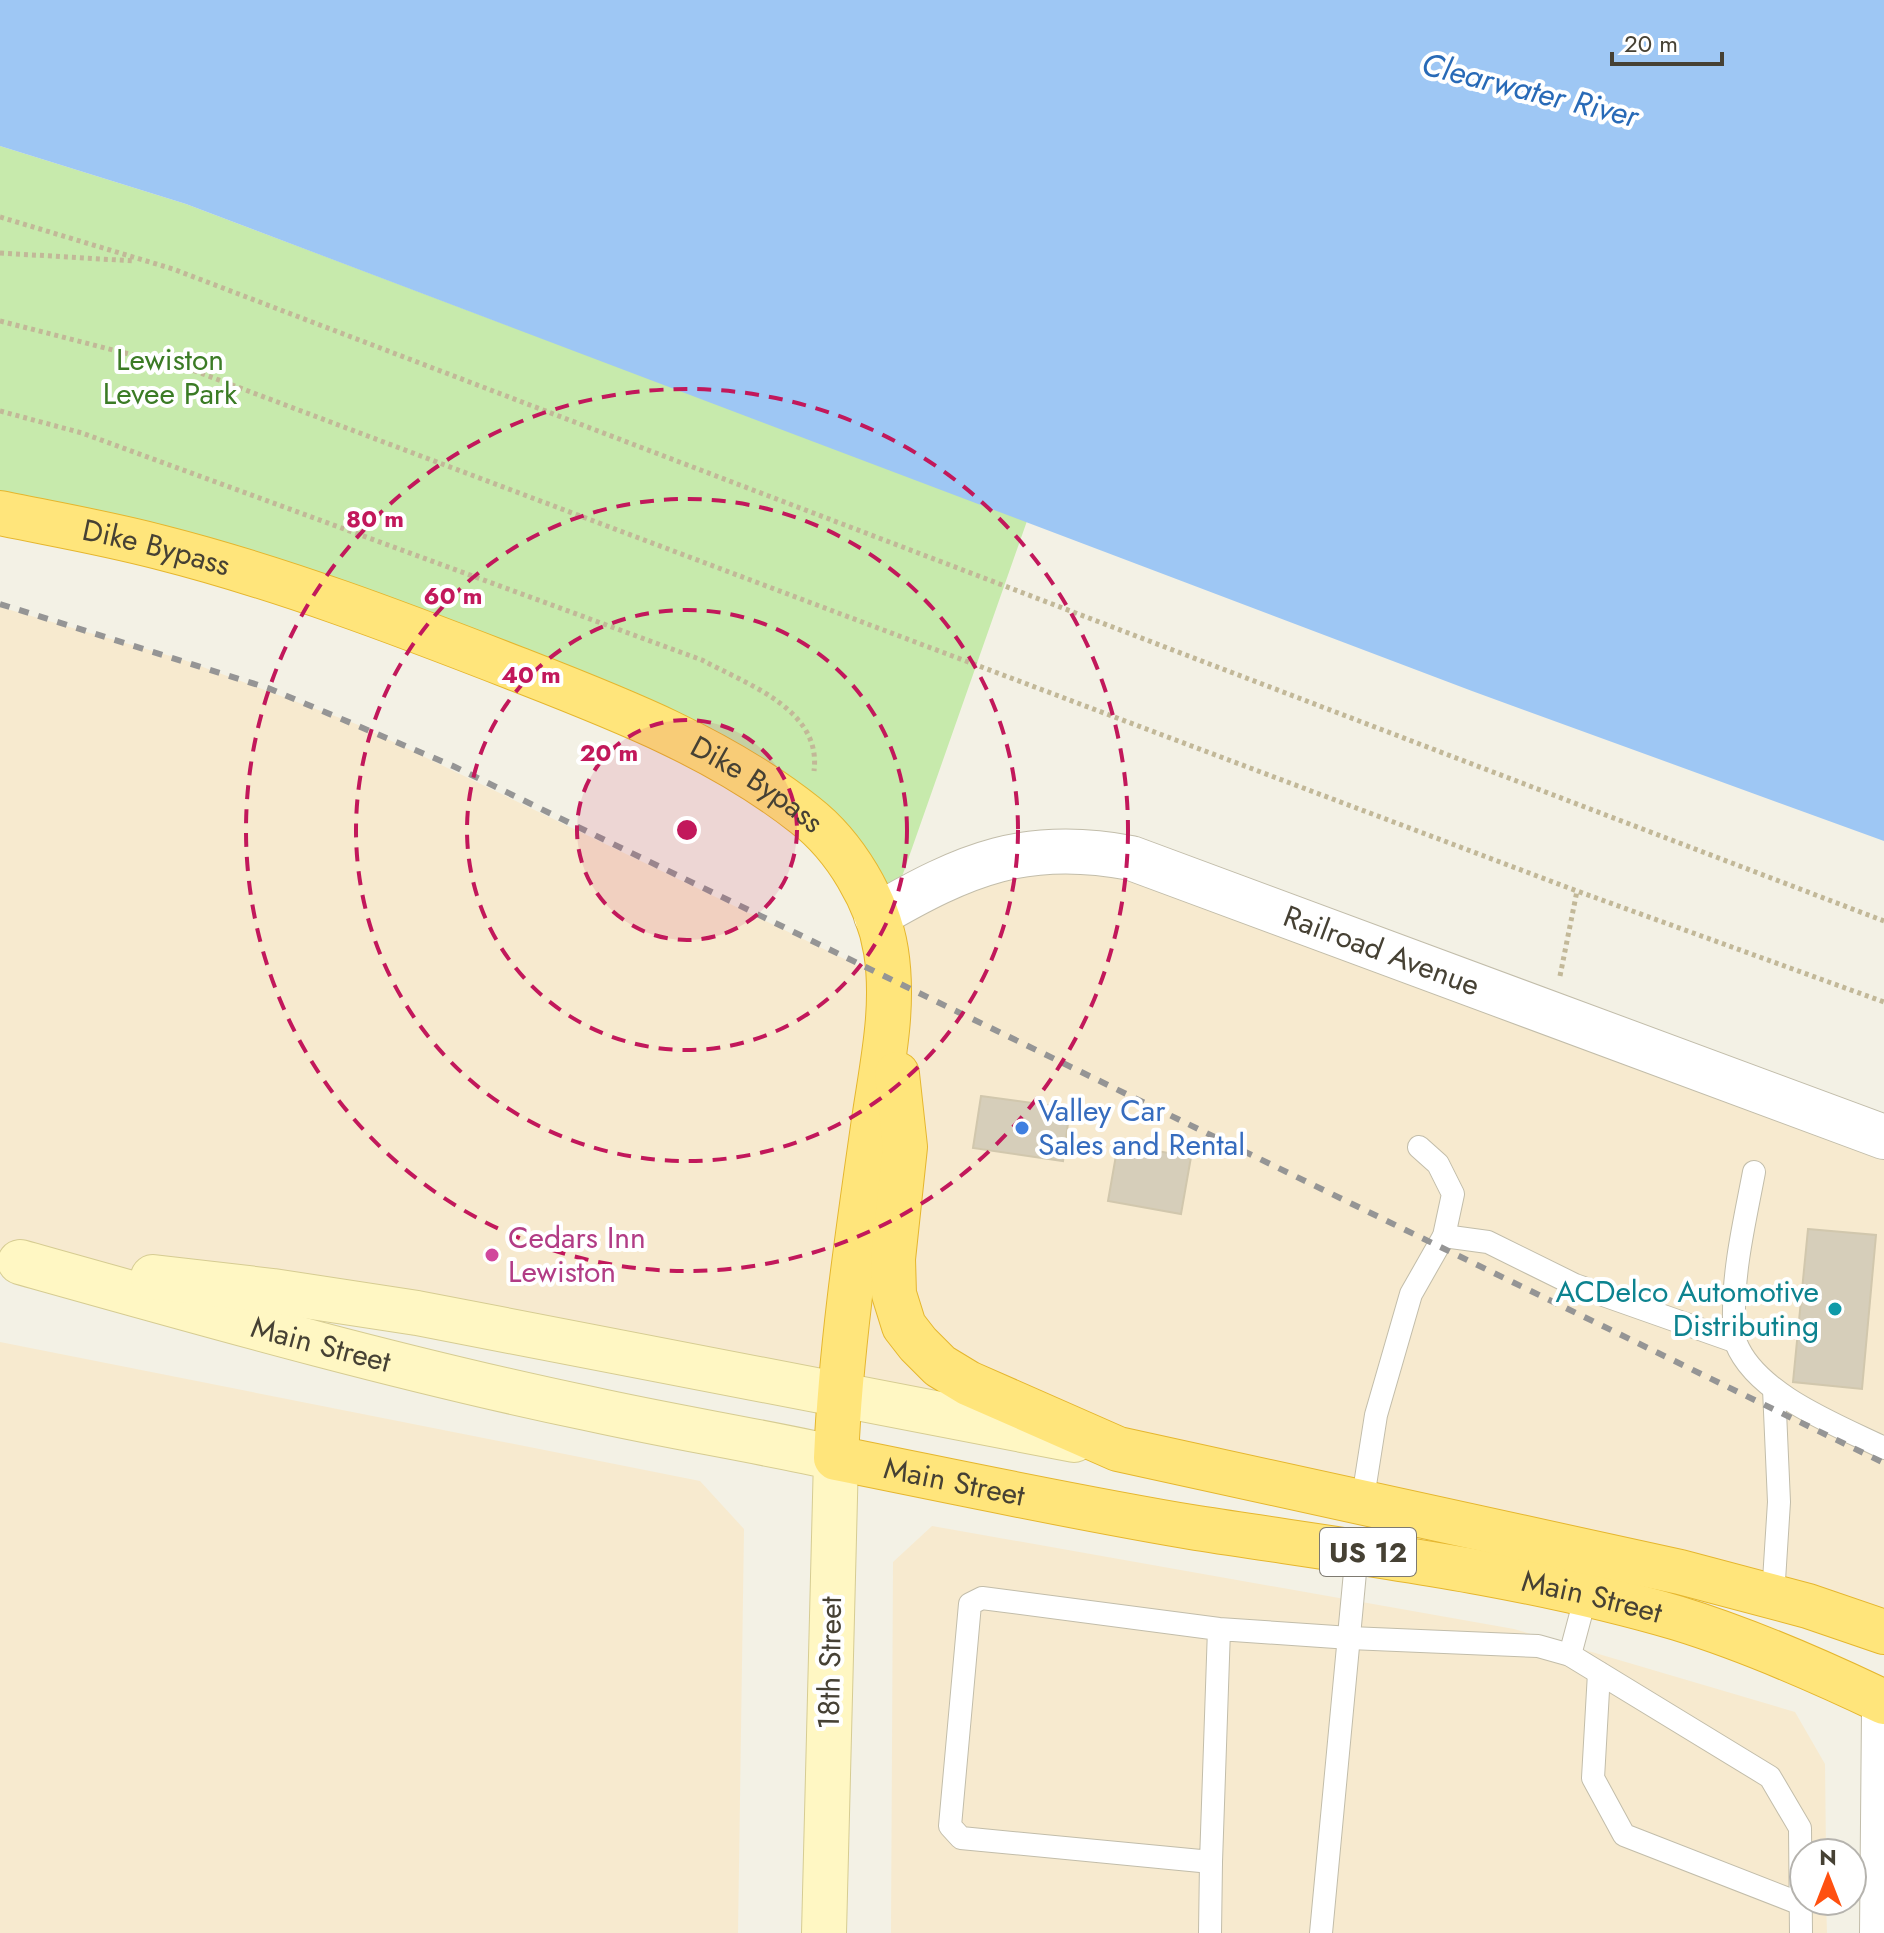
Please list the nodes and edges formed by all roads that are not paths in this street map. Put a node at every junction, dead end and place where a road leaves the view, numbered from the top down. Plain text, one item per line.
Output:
1 (0, 513) edge
2 (876, 916) junction
3 (888, 1020) junction
4 (1884, 1137) edge
5 (1419, 1147) dead end
6 (1754, 1172) dead end
7 (1444, 1236) junction
8 (10, 1260) edge
9 (1734, 1341) junction
10 (1774, 1389) junction
11 (839, 1393) junction
12 (1884, 1448) edge
13 (1118, 1449) junction
14 (836, 1458) junction
15 (1362, 1504) junction
16 (1357, 1551) junction
17 (1586, 1595) junction
18 (1773, 1596) junction
19 (1219, 1629) junction
20 (1884, 1632) edge
21 (1350, 1638) junction
22 (1570, 1655) junction
23 (1599, 1673) junction
24 (1884, 1702) edge
25 (1884, 1713) edge
26 (1800, 1837) edge
27 (1211, 1862) junction
28 (1788, 1899) edge
29 (824, 1933) edge
30 (1210, 1933) edge
31 (1321, 1933) edge
32 (1882, 1933) edge

1 - 2 highway, Dike Bypass / US 12
2 - 3 highway, Dike Bypass / US 12
2 - 4 street, Railroad Avenue
3 - 11 highway, Dike Bypass / US 12
3 - 13 highway, US 12
5 - 7 lane
6 - 9 lane
7 - 9 lane
7 - 15 lane
8 - 11 main road, Main Street
8 - 14 main road, Main Street
9 - 10 lane
10 - 12 lane
10 - 18 lane
11 - 13 main road, Main Street / US 12
11 - 14 highway, 18th Street / US 12
13 - 15 highway, Main Street / US 12
14 - 16 highway, Main Street / US 12
14 - 29 main road, 18th Street
15 - 18 highway, Main Street / US 12
16 - 17 highway, Main Street / US 12
16 - 21 lane
17 - 22 lane
17 - 24 highway, Main Street / US 12
18 - 20 highway, Main Street / US 12
19 - 21 lane
19 - 27 lane
19 - 27 lane
21 - 22 lane
21 - 31 lane
22 - 23 lane
23 - 26 lane
23 - 28 lane
25 - 32 street
27 - 30 lane

